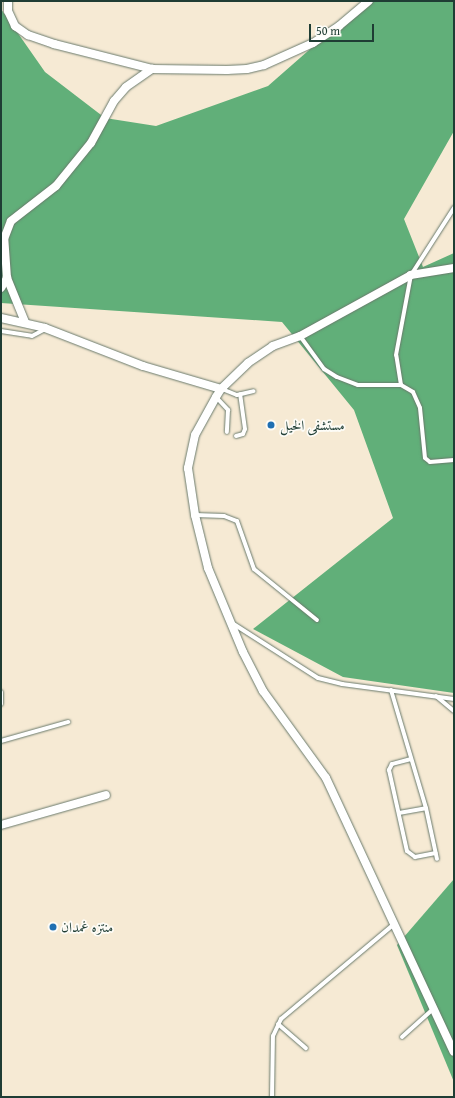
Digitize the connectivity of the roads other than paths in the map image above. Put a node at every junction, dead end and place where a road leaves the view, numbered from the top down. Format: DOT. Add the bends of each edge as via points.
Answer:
graph roads {
  1 [pos="8,1"];
  2 [pos="369,1"];
  3 [pos="152,69"];
  4 [pos="454,208"];
  5 [pos="454,268"];
  6 [pos="411,275"];
  7 [pos="7,278"];
  8 [pos="1,288"];
  9 [pos="1,318"];
  10 [pos="25,322"];
  11 [pos="45,328"];
  12 [pos="1,331"];
  13 [pos="300,336"];
  14 [pos="401,384"];
  15 [pos="221,389"];
  16 [pos="254,391"];
  17 [pos="240,394"];
  18 [pos="216,397"];
  19 [pos="227,432"];
  20 [pos="236,436"];
  21 [pos="454,460"];
  22 [pos="195,515"];
  23 [pos="317,620"];
  24 [pos="232,623"];
  25 [pos="391,690"];
  26 [pos="1,692"];
  27 [pos="435,696"];
  28 [pos="454,698"];
  29 [pos="1,704"];
  30 [pos="454,711"];
  31 [pos="68,722"];
  32 [pos="1,741"];
  33 [pos="411,759"];
  34 [pos="106,795"];
  35 [pos="426,808"];
  36 [pos="398,813"];
  37 [pos="1,825"];
  38 [pos="436,853"];
  39 [pos="438,859"];
  40 [pos="393,925"];
  41 [pos="432,1010"];
  42 [pos="278,1024"];
  43 [pos="402,1037"];
  44 [pos="306,1048"];
  45 [pos="454,1052"];
  46 [pos="272,1097"];
  1 -- 3 [label="street" via="8,11 15,26 28,35"];
  2 -- 3 [label="street" via="313,43 264,65 247,70"];
  3 -- 7 [label="street" via="126,87 114,101 91,143 56,186 11,221 4,239"];
  4 -- 6 [label="lane"];
  5 -- 6 [label="street"];
  6 -- 13 [label="street"];
  6 -- 14 [label="lane" via="396,355"];
  7 -- 8 [label="street"];
  7 -- 10 [label="street"];
  9 -- 10 [label="street"];
  10 -- 11 [label="street"];
  11 -- 12 [label="lane" via="32,336"];
  11 -- 15 [label="street" via="143,366"];
  13 -- 14 [label="lane" via="324,369 337,377 358,384"];
  13 -- 15 [label="street" via="268,349 248,363"];
  14 -- 21 [label="lane" via="418,399 425,458 430,462"];
  15 -- 17 [label="lane"];
  15 -- 18 [label="street"];
  16 -- 17 [label="lane"];
  17 -- 20 [label="lane" via="245,429 243,434"];
  18 -- 19 [label="lane" via="228,410"];
  18 -- 22 [label="street" via="195,435 190,452 188,468"];
  22 -- 23 [label="lane" via="224,516 237,521 254,569"];
  22 -- 24 [label="street" via="208,568"];
  24 -- 25 [label="lane" via="318,678 342,684"];
  24 -- 40 [label="street" via="243,652 263,691 326,778"];
  25 -- 27 [label="lane"];
  25 -- 33 [label="lane"];
  26 -- 29 [label="lane"];
  27 -- 28 [label="lane"];
  27 -- 30 [label="lane"];
  31 -- 32 [label="lane"];
  33 -- 35 [label="lane"];
  33 -- 36 [label="lane" via="392,764 389,770"];
  34 -- 37 [label="street"];
  35 -- 36 [label="lane"];
  35 -- 38 [label="lane"];
  36 -- 38 [label="lane" via="408,853 417,857"];
  38 -- 39 [label="lane"];
  40 -- 41 [label="street"];
  40 -- 42 [label="lane" via="288,1012"];
  41 -- 43 [label="lane"];
  41 -- 45 [label="street"];
  42 -- 44 [label="lane"];
  42 -- 46 [label="lane" via="273,1036"];
}
